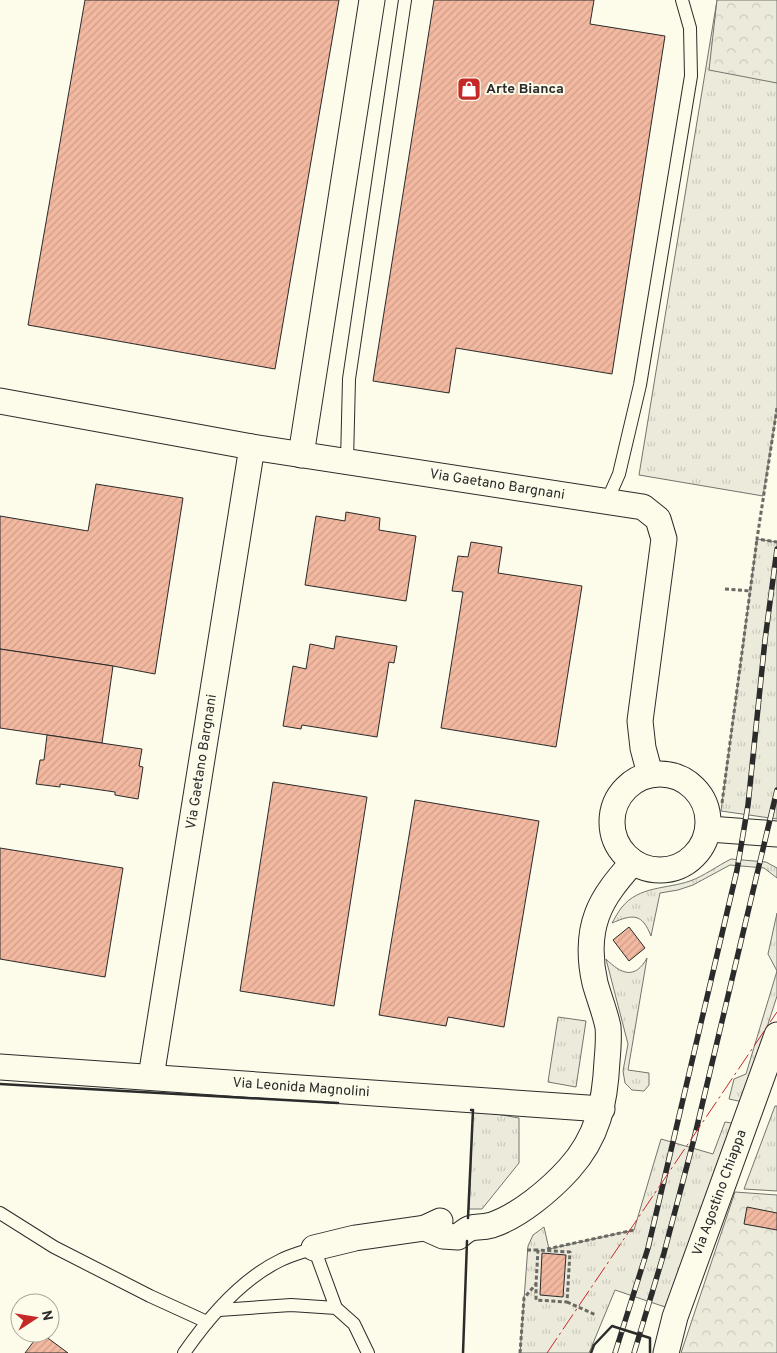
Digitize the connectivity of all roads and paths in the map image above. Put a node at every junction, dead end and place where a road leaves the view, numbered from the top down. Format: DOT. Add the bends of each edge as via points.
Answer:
graph roads {
  1 [pos="372,0"];
  2 [pos="405,0"];
  3 [pos="682,0"];
  4 [pos="0,401"];
  5 [pos="777,408"];
  6 [pos="252,447"];
  7 [pos="301,454"];
  8 [pos="347,462"];
  9 [pos="607,502"];
  10 [pos="757,539"];
  11 [pos="777,542"];
  12 [pos="725,589"];
  13 [pos="750,591"];
  14 [pos="650,774"];
  15 [pos="715,820"];
  16 [pos="777,834"];
  17 [pos="632,862"];
  18 [pos="777,1035"];
  19 [pos="0,1067"];
  20 [pos="151,1077"];
  21 [pos="602,1109"];
  22 [pos="0,1213"];
  23 [pos="634,1230"];
  24 [pos="314,1248"];
  25 [pos="527,1250"];
  26 [pos="538,1250"];
  27 [pos="536,1284"];
  28 [pos="567,1302"];
  29 [pos="336,1308"];
  30 [pos="219,1310"];
  31 [pos="596,1315"];
  32 [pos="207,1322"];
  33 [pos="184,1353"];
  34 [pos="368,1353"];
  35 [pos="520,1353"];
  36 [pos="666,1353"];
  1 -- 7 [label="street"];
  2 -- 8 [label="lane" via="349,379"];
  3 -- 9 [label="lane" via="690,28 691,76 640,385 619,474"];
  4 -- 6 [label="street, Via Gaetano Bargnani"];
  5 -- 10 [label="path"];
  6 -- 7 [label="street, Via Gaetano Bargnani"];
  6 -- 20 [label="street, Via Gaetano Bargnani"];
  7 -- 8 [label="street, Via Gaetano Bargnani"];
  8 -- 9 [label="street, Via Gaetano Bargnani"];
  9 -- 14 [label="street, Via Gaetano Bargnani" via="643,507 658,519 664,540 640,721"];
  10 -- 11 [label="path"];
  10 -- 13 [label="path"];
  12 -- 13 [label="path"];
  13 -- 15 [label="path"];
  14 -- 15 [label="street" via="666,773 681,777 694,786"];
  14 -- 17 [label="street" via="635,780 615,803 612,819 614,836"];
  15 -- 16 [label="street"];
  15 -- 17 [label="street" via="704,845 680,867 664,871"];
  17 -- 21 [label="street" via="604,899 596,916 592,938 595,982 608,1028"];
  18 -- 36 [label="street, Via Agostino Chiappa" via="675,1317"];
  19 -- 20 [label="street, Via Leonida Magnolini"];
  20 -- 21 [label="street, Via Leonida Magnolini"];
  21 -- 24 [label="street" via="588,1143 569,1169 516,1214 492,1225 468,1228 458,1221 442,1220 425,1228"];
  22 -- 32 [label="lane" via="54,1246"];
  23 -- 26 [label="path"];
  24 -- 29 [label="lane"];
  24 -- 30 [label="lane" via="282,1259 260,1272"];
  25 -- 26 [label="path"];
  26 -- 27 [label="path"];
  26 -- 28 [label="path" via="570,1252"];
  27 -- 28 [label="path" via="536,1300"];
  27 -- 35 [label="path" via="524,1298"];
  28 -- 31 [label="path"];
  29 -- 30 [label="lane" via="290,1305"];
  29 -- 34 [label="lane" via="354,1324"];
  30 -- 32 [label="lane"];
  32 -- 33 [label="lane"];
}
